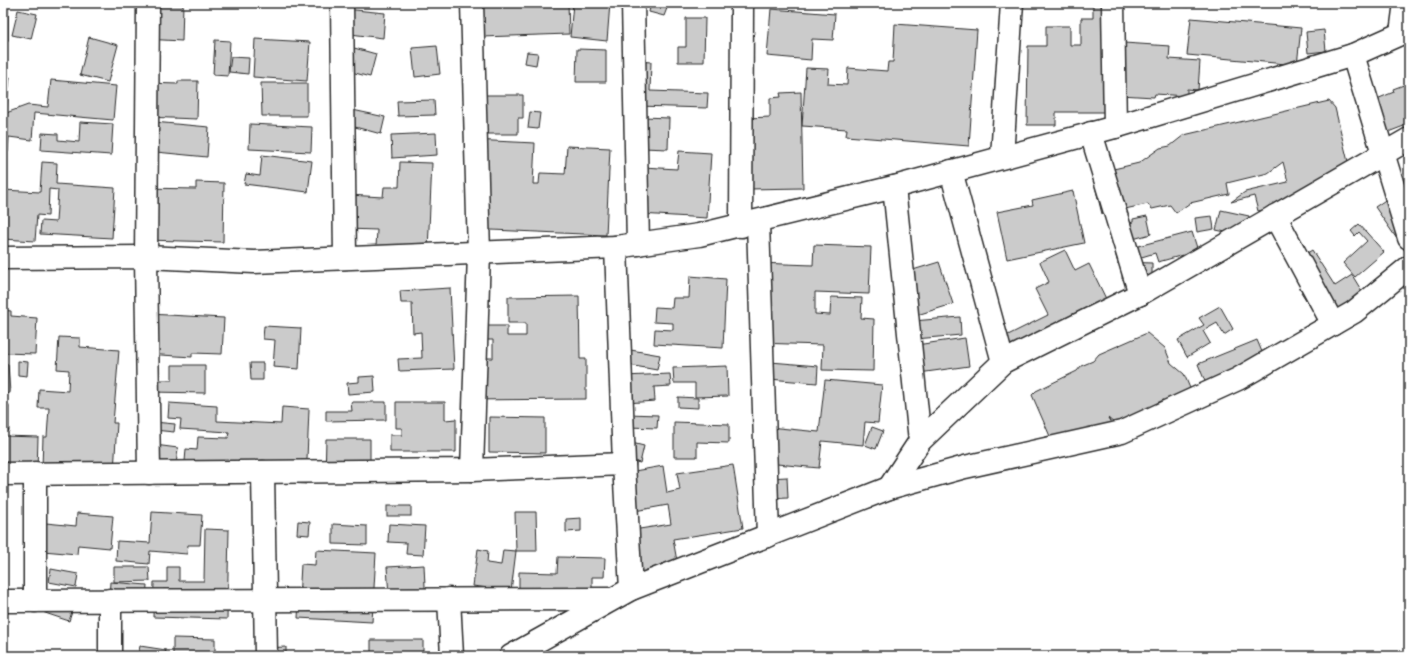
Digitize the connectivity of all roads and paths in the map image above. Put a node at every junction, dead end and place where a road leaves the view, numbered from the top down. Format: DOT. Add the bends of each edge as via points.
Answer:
graph roads {
  1 [pos="148,3"];
  2 [pos="342,3"];
  3 [pos="472,3"];
  4 [pos="633,3"];
  5 [pos="742,3"];
  6 [pos="1012,3"];
  7 [pos="1113,3"];
  8 [pos="1405,3"];
  9 [pos="1405,32"];
  10 [pos="1353,55"];
  11 [pos="1115,127"];
  12 [pos="1091,133"];
  13 [pos="1409,140"];
  14 [pos="1383,154"];
  15 [pos="1002,157"];
  16 [pos="951,171"];
  17 [pos="894,187"];
  18 [pos="1275,216"];
  19 [pos="749,224"];
  20 [pos="1409,238"];
  21 [pos="638,244"];
  22 [pos="616,247"];
  23 [pos="479,253"];
  24 [pos="3,258"];
  25 [pos="146,258"];
  26 [pos="346,258"];
  27 [pos="1409,267"];
  28 [pos="1140,294"];
  29 [pos="1333,324"];
  30 [pos="1003,362"];
  31 [pos="920,441"];
  32 [pos="624,464"];
  33 [pos="472,470"];
  34 [pos="263,472"];
  35 [pos="149,473"];
  36 [pos="3,474"];
  37 [pos="35,474"];
  38 [pos="889,488"];
  39 [pos="768,536"];
  40 [pos="622,594"];
  41 [pos="449,599"];
  42 [pos="110,600"];
  43 [pos="264,600"];
  44 [pos="3,601"];
  45 [pos="35,601"];
  46 [pos="110,656"];
  47 [pos="266,656"];
  48 [pos="452,656"];
  49 [pos="511,656"];
  1 -- 25 [label="street"];
  2 -- 26 [label="street"];
  3 -- 23 [label="street"];
  4 -- 21 [label="street"];
  5 -- 19 [label="street"];
  6 -- 15 [label="street"];
  7 -- 11 [label="street"];
  8 -- 9 [label="street"];
  9 -- 10 [label="street"];
  10 -- 11 [label="street"];
  10 -- 14 [label="street"];
  11 -- 12 [label="street"];
  12 -- 15 [label="street"];
  12 -- 28 [label="street"];
  13 -- 14 [label="street"];
  14 -- 18 [label="street"];
  14 -- 20 [label="street"];
  15 -- 16 [label="street"];
  16 -- 17 [label="street"];
  16 -- 30 [label="street"];
  17 -- 19 [label="street"];
  17 -- 31 [label="street"];
  18 -- 28 [label="street"];
  18 -- 29 [label="street"];
  19 -- 21 [label="street"];
  19 -- 39 [label="street"];
  21 -- 22 [label="street"];
  22 -- 23 [label="street"];
  22 -- 32 [label="street"];
  23 -- 26 [label="street"];
  23 -- 33 [label="street"];
  24 -- 25 [label="street"];
  25 -- 26 [label="street" via="254,262"];
  25 -- 35 [label="street"];
  27 -- 29 [label="street" via="1354,312"];
  28 -- 30 [label="street"];
  29 -- 38 [label="street" via="1238,379 1122,432 965,467"];
  30 -- 31 [label="street"];
  31 -- 38 [label="street"];
  32 -- 33 [label="street"];
  32 -- 40 [label="street"];
  33 -- 34 [label="street"];
  34 -- 35 [label="street"];
  34 -- 43 [label="street"];
  35 -- 37 [label="street"];
  36 -- 37 [label="street"];
  37 -- 45 [label="street"];
  38 -- 39 [label="street"];
  39 -- 40 [label="street"];
  40 -- 41 [label="street"];
  40 -- 49 [label="street"];
  41 -- 43 [label="street"];
  41 -- 48 [label="street"];
  42 -- 43 [label="street"];
  42 -- 45 [label="street"];
  42 -- 46 [label="street"];
  43 -- 47 [label="street"];
  44 -- 45 [label="street"];
}
